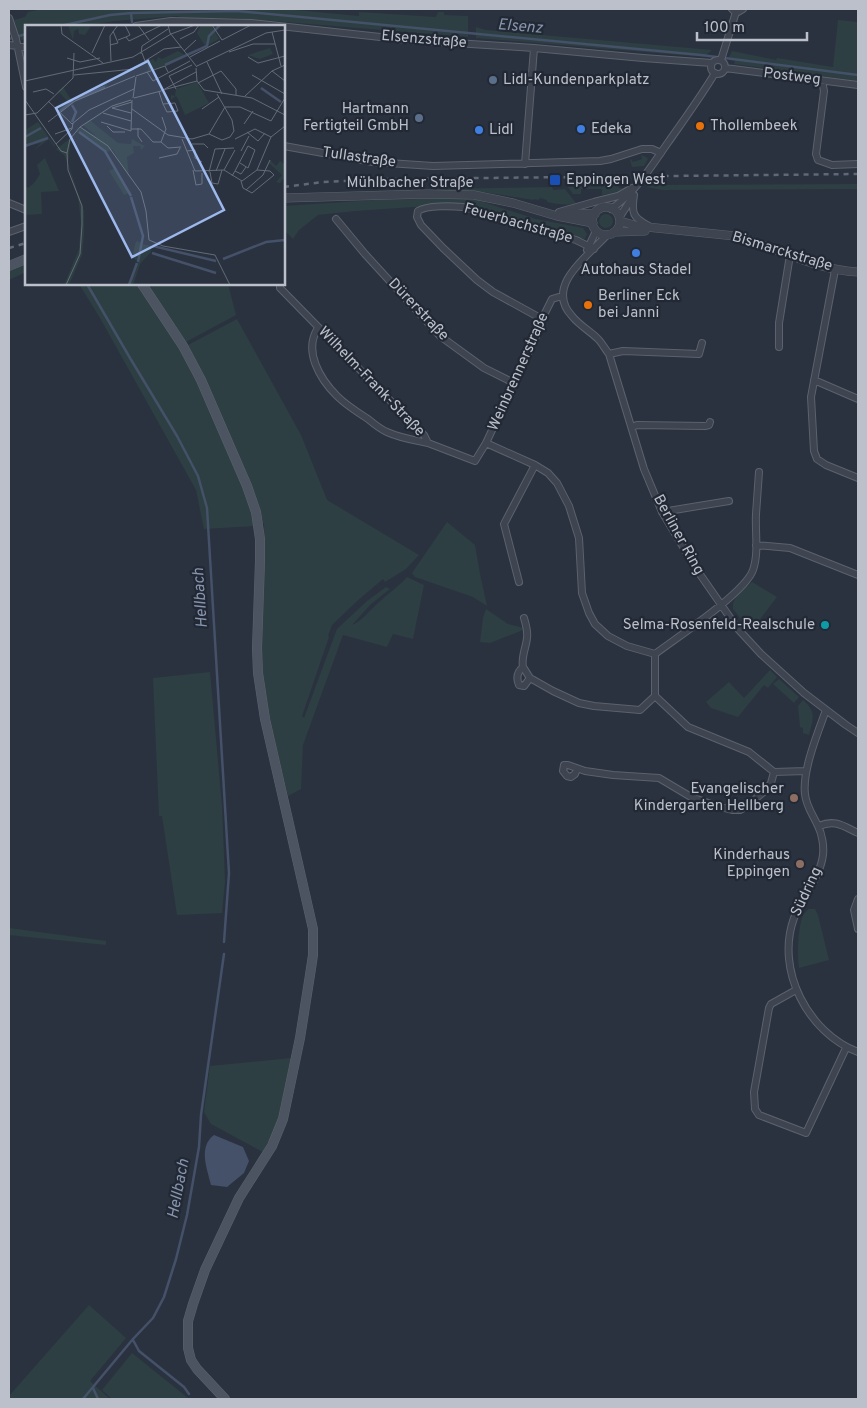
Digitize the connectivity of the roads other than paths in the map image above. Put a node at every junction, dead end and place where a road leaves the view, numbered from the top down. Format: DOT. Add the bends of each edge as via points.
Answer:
graph roads {
  1 [pos="743,9"];
  2 [pos="734,10"];
  3 [pos="9,18"];
  4 [pos="143,25"];
  5 [pos="269,25"];
  6 [pos="285,27"];
  7 [pos="9,45"];
  8 [pos="18,47"];
  9 [pos="25,47"];
  10 [pos="534,48"];
  11 [pos="722,60"];
  12 [pos="712,63"];
  13 [pos="725,68"];
  14 [pos="715,73"];
  15 [pos="822,81"];
  16 [pos="25,82"];
  17 [pos="858,85"];
  18 [pos="285,146"];
  19 [pos="661,153"];
  20 [pos="525,164"];
  21 [pos="858,164"];
  22 [pos="640,183"];
  23 [pos="634,195"];
  24 [pos="285,198"];
  25 [pos="9,203"];
  26 [pos="536,209"];
  27 [pos="611,209"];
  28 [pos="25,210"];
  29 [pos="559,212"];
  30 [pos="595,214"];
  31 [pos="336,219"];
  32 [pos="620,219"];
  33 [pos="25,226"];
  34 [pos="594,227"];
  35 [pos="652,228"];
  36 [pos="675,230"];
  37 [pos="9,232"];
  38 [pos="611,234"];
  39 [pos="591,248"];
  40 [pos="790,255"];
  41 [pos="25,258"];
  42 [pos="9,266"];
  43 [pos="835,270"];
  44 [pos="858,272"];
  45 [pos="143,285"];
  46 [pos="280,285"];
  47 [pos="562,296"];
  48 [pos="542,319"];
  49 [pos="318,328"];
  50 [pos="702,343"];
  51 [pos="779,347"];
  52 [pos="609,354"];
  53 [pos="814,380"];
  54 [pos="514,383"];
  55 [pos="858,399"];
  56 [pos="710,422"];
  57 [pos="632,427"];
  58 [pos="428,443"];
  59 [pos="486,443"];
  60 [pos="476,462"];
  61 [pos="535,466"];
  62 [pos="759,472"];
  63 [pos="858,478"];
  64 [pos="729,501"];
  65 [pos="662,512"];
  66 [pos="756,545"];
  67 [pos="858,575"];
  68 [pos="519,582"];
  69 [pos="721,605"];
  70 [pos="524,618"];
  71 [pos="655,654"];
  72 [pos="523,667"];
  73 [pos="530,678"];
  74 [pos="655,696"];
  75 [pos="826,710"];
  76 [pos="858,733"];
  77 [pos="577,769"];
  78 [pos="806,771"];
  79 [pos="774,772"];
  80 [pos="819,826"];
  81 [pos="858,833"];
  82 [pos="858,899"];
  83 [pos="858,929"];
  84 [pos="796,990"];
  85 [pos="846,1048"];
  86 [pos="858,1052"];
  87 [pos="225,1399"];
  1 -- 2 [label="street" via="740,12"];
  2 -- 11 [label="street"];
  3 -- 8 [label="street"];
  4 -- 5 [label="street, Elsenzstraße" via="170,21"];
  6 -- 10 [label="street, Elsenzstraße" via="408,40"];
  7 -- 8 [label="street"];
  8 -- 9 [label="street"];
  8 -- 16 [label="street"];
  10 -- 12 [label="street, Elsenzstraße"];
  10 -- 20 [label="street"];
  11 -- 12 [label="street"];
  11 -- 13 [label="street"];
  12 -- 14 [label="street"];
  13 -- 14 [label="street" via="722,73"];
  13 -- 15 [label="street, Postweg"];
  14 -- 19 [label="street, Mühlbacher Straße"];
  15 -- 17 [label="street, Postweg"];
  15 -- 21 [label="street" via="824,91 816,154 818,160 832,165"];
  18 -- 20 [label="street, Tullastraße" via="373,162 433,166"];
  19 -- 20 [label="street, Tullastraße" via="642,149 600,161"];
  19 -- 22 [label="street, Mühlbacher Straße"];
  22 -- 23 [label="street, Mühlbacher Straße"];
  22 -- 27 [label="street, Mühlbacher Straße"];
  22 -- 29 [label="street, Mühlbacher Straße" via="618,196"];
  23 -- 32 [label="street, Mühlbacher Straße"];
  23 -- 35 [label="street" via="634,215"];
  24 -- 26 [label="street, Mühlbacher Straße" via="454,194 494,198"];
  25 -- 28 [label="street"];
  26 -- 29 [label="street, Mühlbacher Straße"];
  26 -- 34 [label="street, Mühlbacher Straße"];
  27 -- 30 [label="street" via="602,208"];
  27 -- 32 [label="street"];
  29 -- 30 [label="street, Mühlbacher Straße"];
  30 -- 34 [label="street"];
  31 -- 54 [label="street, Dürerstraße" via="440,336 484,368"];
  32 -- 35 [label="street, Bismarckstraße"];
  32 -- 38 [label="street"];
  33 -- 37 [label="street"];
  34 -- 38 [label="street" via="601,234"];
  34 -- 39 [label="street, Weinbrennerstraße"];
  35 -- 36 [label="street, Bismarckstraße"];
  36 -- 38 [label="street, Bismarckstraße"];
  36 -- 40 [label="street, Bismarckstraße" via="735,236"];
  38 -- 39 [label="street, Weinbrennerstraße"];
  39 -- 47 [label="street, Weinbrennerstraße" via="569,275"];
  39 -- 48 [label="street, Feuerbachstraße" via="576,240 463,207 423,208 418,211 421,225 476,280"];
  40 -- 43 [label="street, Bismarckstraße"];
  40 -- 51 [label="street" via="779,323"];
  41 -- 42 [label="main road"];
  43 -- 44 [label="street, Bismarckstraße"];
  43 -- 53 [label="street"];
  45 -- 87 [label="main road" via="201,380 256,512 260,539 257,648 260,696 312,929 312,955 300,1038 282,1119 272,1146 239,1198 205,1270 188,1321 191,1360"];
  46 -- 49 [label="street, Wilhelm-Frank-Straße"];
  47 -- 48 [label="street, Weinbrennerstraße" via="552,299"];
  47 -- 52 [label="street, Berliner Ring" via="572,317 599,340"];
  48 -- 54 [label="street, Weinbrennerstraße"];
  49 -- 58 [label="street, Wilhelm-Frank-Straße" via="424,435"];
  49 -- 58 [label="street" via="313,336 314,357 320,377 337,397 385,432"];
  50 -- 52 [label="street" via="698,354 623,351"];
  52 -- 57 [label="street, Berliner Ring"];
  53 -- 55 [label="street"];
  53 -- 63 [label="street" via="811,397 817,459"];
  54 -- 59 [label="street, Weinbrennerstraße"];
  56 -- 57 [label="street" via="705,426"];
  57 -- 65 [label="street, Berliner Ring" via="644,469"];
  58 -- 60 [label="street, Wilhelm-Frank-Straße"];
  59 -- 60 [label="street, Weinbrennerstraße"];
  59 -- 61 [label="street"];
  61 -- 68 [label="street" via="504,524"];
  61 -- 71 [label="street" via="557,483 569,506 579,538 582,593 595,624 626,646"];
  62 -- 66 [label="street"];
  64 -- 65 [label="street"];
  65 -- 69 [label="street, Berliner Ring"];
  66 -- 67 [label="street" via="790,548"];
  66 -- 69 [label="street" via="750,576"];
  69 -- 71 [label="street"];
  69 -- 75 [label="street, Berliner Ring" via="772,664"];
  70 -- 72 [label="street" via="527,638"];
  71 -- 74 [label="street"];
  72 -- 73 [label="street"];
  72 -- 73 [label="street" via="517,678 520,685 524,686"];
  73 -- 74 [label="street" via="579,703 594,706 640,710"];
  74 -- 79 [label="street" via="688,727 749,752"];
  75 -- 76 [label="street, Berliner Ring"];
  75 -- 78 [label="street, Südring"];
  77 -- 79 [label="street" via="613,776 659,778 691,797 732,810 740,810 766,790"];
  78 -- 79 [label="street"];
  78 -- 80 [label="street, Südring" via="804,793"];
  80 -- 81 [label="street" via="837,823"];
  80 -- 84 [label="street, Südring" via="823,855 790,933 791,971"];
  82 -- 83 [label="street" via="854,910"];
  84 -- 85 [label="street, Südring" via="816,1022"];
  84 -- 85 [label="street" via="769,1008 754,1092 759,1116 806,1133"];
  85 -- 86 [label="street, Südring"];
}
